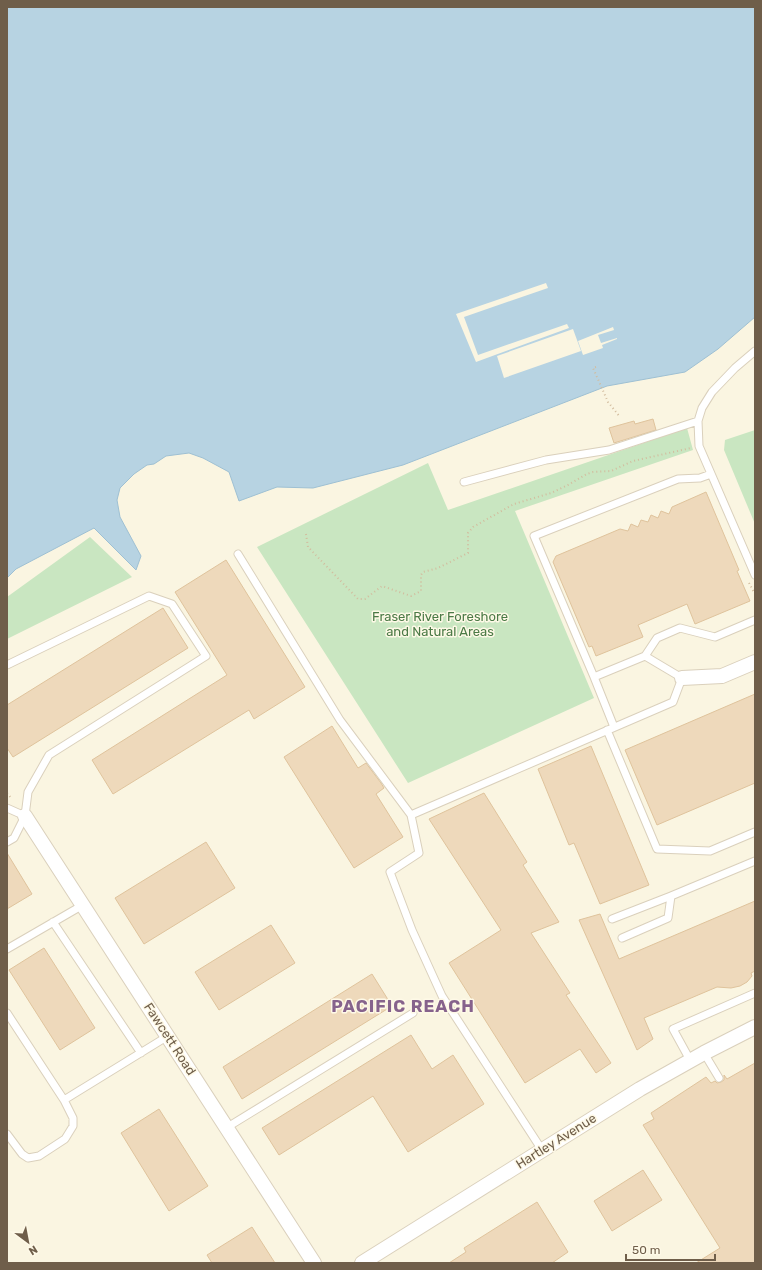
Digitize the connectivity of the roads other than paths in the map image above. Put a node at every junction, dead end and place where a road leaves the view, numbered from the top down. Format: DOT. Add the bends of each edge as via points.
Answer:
graph roads {
  1 [pos="755,351"];
  2 [pos="698,421"];
  3 [pos="711,474"];
  4 [pos="464,482"];
  5 [pos="238,554"];
  6 [pos="755,576"];
  7 [pos="755,620"];
  8 [pos="645,656"];
  9 [pos="755,662"];
  10 [pos="7,665"];
  11 [pos="594,677"];
  12 [pos="682,678"];
  13 [pos="610,728"];
  14 [pos="7,808"];
  15 [pos="25,816"];
  16 [pos="411,816"];
  17 [pos="755,832"];
  18 [pos="7,842"];
  19 [pos="755,861"];
  20 [pos="670,896"];
  21 [pos="82,905"];
  22 [pos="612,919"];
  23 [pos="53,922"];
  24 [pos="622,938"];
  25 [pos="7,949"];
  26 [pos="755,993"];
  27 [pos="413,1012"];
  28 [pos="7,1013"];
  29 [pos="755,1027"];
  30 [pos="168,1036"];
  31 [pos="141,1053"];
  32 [pos="704,1053"];
  33 [pos="690,1060"];
  34 [pos="719,1078"];
  35 [pos="64,1100"];
  36 [pos="226,1128"];
  37 [pos="7,1134"];
  38 [pos="542,1150"];
  39 [pos="314,1263"];
  40 [pos="362,1263"];
  1 -- 2 [label="lane" via="734,368 712,392 702,408"];
  2 -- 3 [label="lane" via="699,446"];
  2 -- 4 [label="lane" via="608,450 546,460"];
  3 -- 6 [label="lane"];
  3 -- 11 [label="lane" via="700,478 678,479 534,536"];
  5 -- 16 [label="lane" via="340,720"];
  7 -- 8 [label="lane" via="714,637 680,628 657,638"];
  8 -- 11 [label="lane"];
  8 -- 12 [label="lane"];
  9 -- 12 [label="street" via="722,676"];
  10 -- 15 [label="lane" via="149,596 172,604 206,656 49,755 28,792"];
  11 -- 13 [label="lane"];
  12 -- 13 [label="lane" via="673,702"];
  13 -- 16 [label="lane"];
  13 -- 17 [label="lane" via="658,849 710,851"];
  14 -- 15 [label="lane"];
  15 -- 18 [label="lane" via="14,838"];
  15 -- 21 [label="street, Fawcett Road"];
  16 -- 38 [label="lane" via="418,853 390,872 412,930 442,996"];
  19 -- 20 [label="lane"];
  20 -- 22 [label="lane"];
  20 -- 24 [label="lane" via="668,918"];
  21 -- 23 [label="lane"];
  21 -- 30 [label="street, Fawcett Road"];
  23 -- 25 [label="lane"];
  23 -- 31 [label="lane"];
  26 -- 33 [label="lane" via="673,1029"];
  27 -- 36 [label="lane"];
  28 -- 35 [label="lane"];
  29 -- 32 [label="street, Hartley Avenue"];
  30 -- 31 [label="lane"];
  30 -- 36 [label="street, Fawcett Road"];
  31 -- 35 [label="lane"];
  32 -- 33 [label="street, Hartley Avenue"];
  32 -- 34 [label="lane"];
  33 -- 38 [label="street, Hartley Avenue"];
  35 -- 37 [label="lane" via="73,1118 73,1126 65,1139 39,1156 28,1158 22,1154"];
  36 -- 39 [label="street, Fawcett Road"];
  38 -- 40 [label="street, Hartley Avenue"];
}
